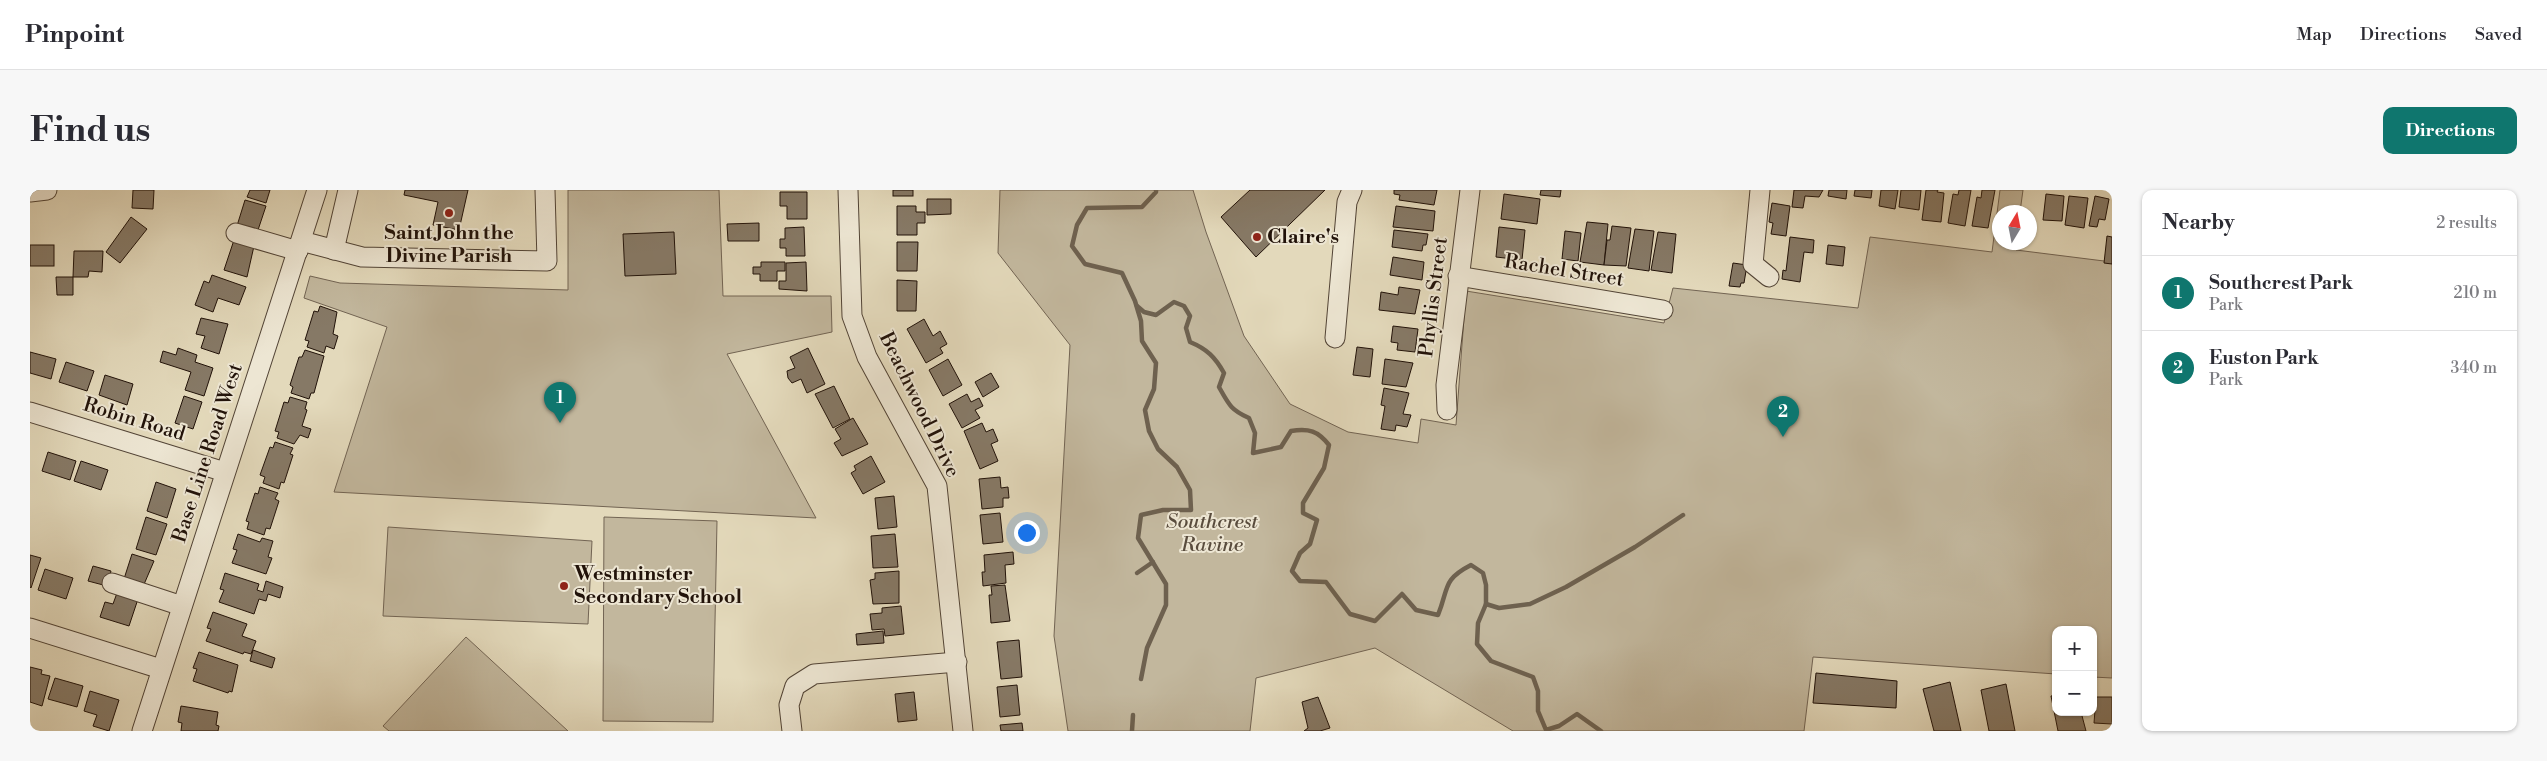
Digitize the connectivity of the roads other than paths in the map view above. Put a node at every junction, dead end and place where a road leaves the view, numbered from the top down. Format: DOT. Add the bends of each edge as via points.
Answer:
graph roads {
  1 [pos="47,190"];
  2 [pos="317,190"];
  3 [pos="348,190"];
  4 [pos="545,190"];
  5 [pos="848,190"];
  6 [pos="1352,190"];
  7 [pos="1470,190"];
  8 [pos="1760,190"];
  9 [pos="30,192"];
  10 [pos="236,233"];
  11 [pos="299,246"];
  12 [pos="334,250"];
  13 [pos="1458,276"];
  14 [pos="1769,277"];
  15 [pos="1663,310"];
  16 [pos="1334,338"];
  17 [pos="1448,410"];
  18 [pos="30,412"];
  19 [pos="226,472"];
  20 [pos="112,583"];
  21 [pos="182,606"];
  22 [pos="30,628"];
  23 [pos="957,662"];
  24 [pos="161,669"];
  25 [pos="142,731"];
  26 [pos="792,731"];
  27 [pos="963,731"];
  1 -- 9 [label="street"];
  2 -- 11 [label="street, Base Line Road West"];
  3 -- 12 [label="street"];
  4 -- 12 [label="street" via="547,261 362,257"];
  5 -- 23 [label="street, Beachwood Drive" via="852,316 867,357 937,486"];
  6 -- 16 [label="street" via="1347,202"];
  7 -- 13 [label="street, Phyllis Street"];
  8 -- 14 [label="street" via="1753,264"];
  10 -- 11 [label="street"];
  11 -- 12 [label="street"];
  11 -- 19 [label="street, Base Line Road West"];
  13 -- 15 [label="street, Rachel Street"];
  13 -- 17 [label="street, Phyllis Street" via="1446,385"];
  18 -- 19 [label="street, Robin Road"];
  19 -- 21 [label="street, Base Line Road West"];
  20 -- 21 [label="street"];
  21 -- 24 [label="street, Base Line Road West"];
  22 -- 24 [label="street"];
  23 -- 26 [label="street" via="814,674 795,686 790,705"];
  23 -- 27 [label="street, Beachwood Drive"];
  24 -- 25 [label="street, Base Line Road West"];
}
